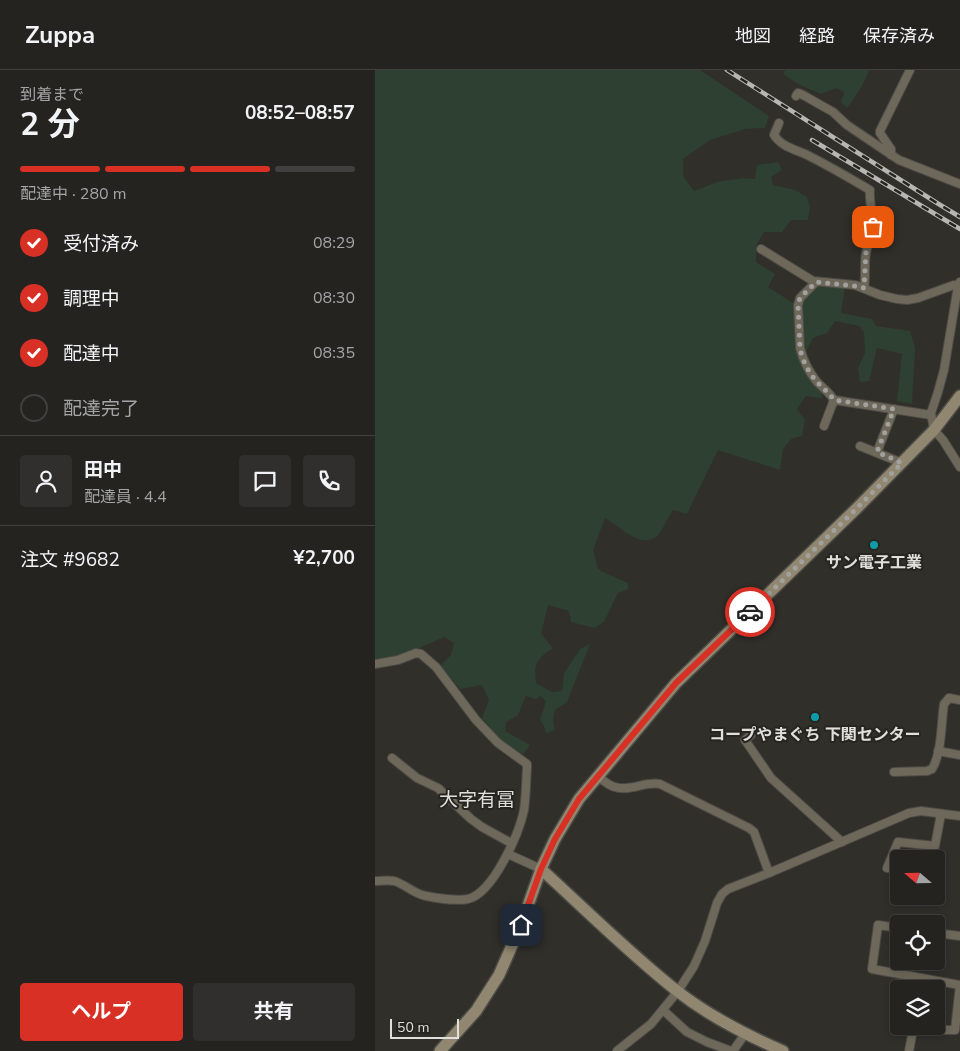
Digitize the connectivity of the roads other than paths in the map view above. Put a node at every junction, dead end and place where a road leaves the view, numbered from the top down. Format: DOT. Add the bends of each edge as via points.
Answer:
graph roads {
  1 [pos="910,70"];
  2 [pos="795,96"];
  3 [pos="779,123"];
  4 [pos="891,155"];
  5 [pos="960,184"];
  6 [pos="761,249"];
  7 [pos="816,282"];
  8 [pos="959,284"];
  9 [pos="864,288"];
  10 [pos="960,396"];
  11 [pos="834,400"];
  12 [pos="894,409"];
  13 [pos="931,415"];
  14 [pos="824,426"];
  15 [pos="934,430"];
  16 [pos="860,446"];
  17 [pos="877,452"];
  18 [pos="902,463"];
  19 [pos="960,467"];
  20 [pos="375,664"];
  21 [pos="960,700"];
  22 [pos="751,734"];
  23 [pos="938,751"];
  24 [pos="960,755"];
  25 [pos="392,758"];
  26 [pos="895,772"];
  27 [pos="597,776"];
  28 [pos="941,814"];
  29 [pos="960,816"];
  30 [pos="842,842"];
  31 [pos="511,843"];
  32 [pos="508,854"];
  33 [pos="887,868"];
  34 [pos="541,869"];
  35 [pos="769,873"];
  36 [pos="375,881"];
  37 [pos="890,927"];
  38 [pos="945,934"];
  39 [pos="960,936"];
  40 [pos="960,985"];
  41 [pos="678,991"];
  42 [pos="663,1010"];
  43 [pos="745,1034"];
  44 [pos="440,1051"];
  45 [pos="617,1051"];
  46 [pos="732,1051"];
  47 [pos="783,1051"];
  48 [pos="909,1051"];
  1 -- 4 [label="street" via="880,131"];
  2 -- 4 [label="street" via="803,94 833,112"];
  3 -- 9 [label="street" via="774,135 777,140 870,190 873,227 866,252"];
  4 -- 5 [label="street"];
  6 -- 7 [label="street"];
  7 -- 9 [label="street"];
  7 -- 11 [label="street" via="800,298 798,305 800,348 815,379"];
  8 -- 9 [label="street" via="907,300"];
  8 -- 13 [label="street" via="944,370"];
  10 -- 15 [label="main road"];
  11 -- 12 [label="street"];
  11 -- 14 [label="street"];
  12 -- 13 [label="street"];
  12 -- 17 [label="street"];
  13 -- 15 [label="street"];
  15 -- 18 [label="main road"];
  15 -- 19 [label="street"];
  16 -- 17 [label="street"];
  17 -- 18 [label="street"];
  18 -- 27 [label="main road" via="676,683"];
  20 -- 31 [label="street" via="398,660 416,652 421,654 498,743 527,764 524,809"];
  21 -- 23 [label="street" via="949,698 944,704"];
  22 -- 30 [label="street" via="745,740 771,778"];
  23 -- 24 [label="street"];
  23 -- 26 [label="street" via="932,769"];
  25 -- 31 [label="street" via="417,778 438,788 482,827"];
  27 -- 34 [label="main road" via="579,799"];
  27 -- 35 [label="street" via="621,788 660,784 749,828 754,832"];
  28 -- 29 [label="street"];
  28 -- 30 [label="street" via="909,813"];
  28 -- 33 [label="street" via="935,846 898,842"];
  30 -- 35 [label="street"];
  31 -- 32 [label="street"];
  32 -- 34 [label="street"];
  32 -- 36 [label="street" via="491,882 481,893 468,899 423,896 396,882"];
  34 -- 41 [label="main road"];
  34 -- 44 [label="main road" via="499,975 476,1010"];
  35 -- 41 [label="street" via="722,894 694,966"];
  37 -- 40 [label="street" via="878,925 872,969"];
  38 -- 39 [label="street"];
  40 -- 48 [label="street" via="955,1030 913,1030"];
  41 -- 42 [label="street"];
  41 -- 43 [label="main road"];
  42 -- 45 [label="street"];
  42 -- 46 [label="street" via="687,1032"];
  43 -- 46 [label="street"];
  43 -- 47 [label="main road"];
}
